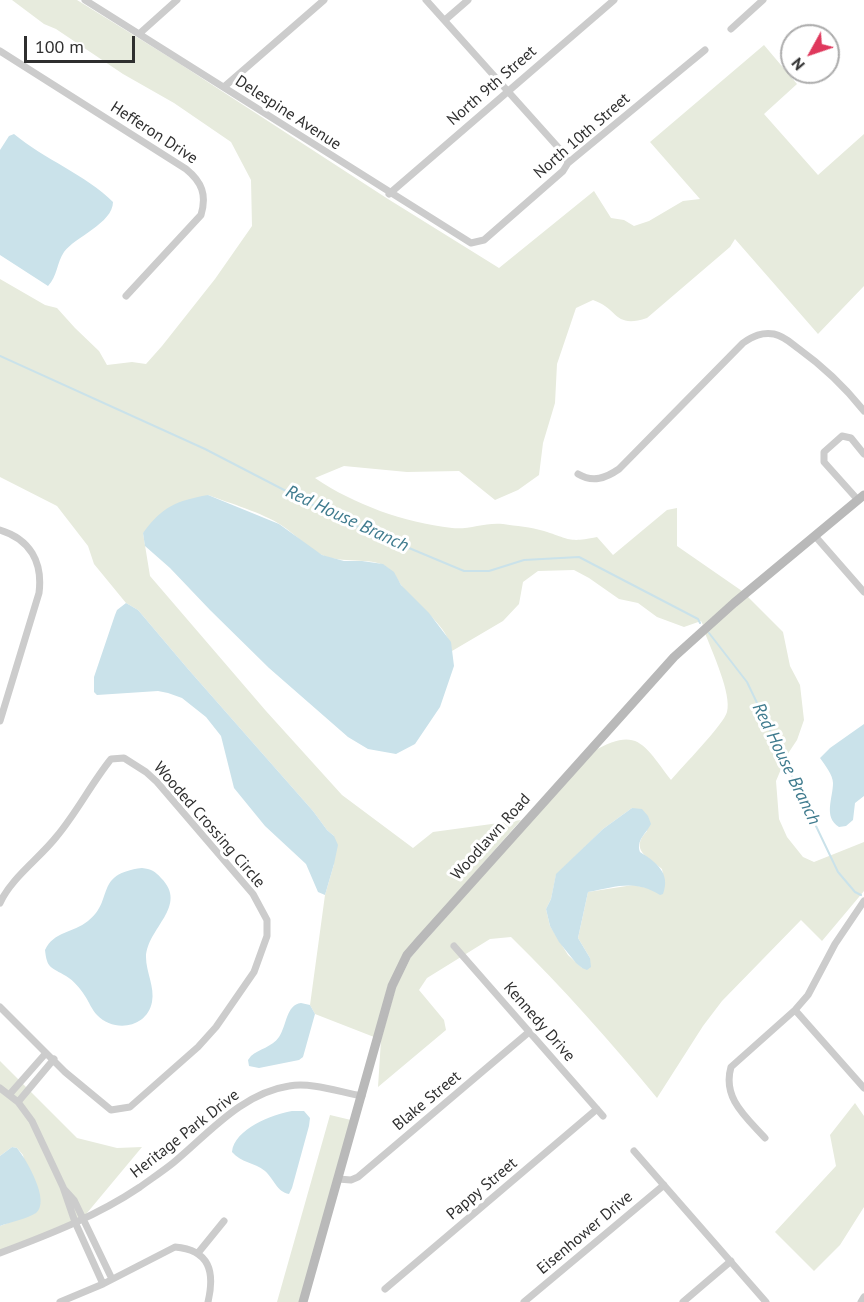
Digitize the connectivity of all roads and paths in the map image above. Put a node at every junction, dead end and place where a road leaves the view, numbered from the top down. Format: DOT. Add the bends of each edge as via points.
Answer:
graph roads {
  1 [pos="85,0"];
  2 [pos="177,0"];
  3 [pos="324,0"];
  4 [pos="426,0"];
  5 [pos="468,0"];
  6 [pos="614,0"];
  7 [pos="763,0"];
  8 [pos="445,20"];
  9 [pos="731,29"];
  10 [pos="139,34"];
  11 [pos="705,50"];
  12 [pos="0,51"];
  13 [pos="224,87"];
  14 [pos="507,91"];
  15 [pos="568,163"];
  16 [pos="389,194"];
  17 [pos="478,243"];
  18 [pos="126,296"];
  19 [pos="864,411"];
  20 [pos="864,454"];
  21 [pos="578,474"];
  22 [pos="861,497"];
  23 [pos="0,530"];
  24 [pos="815,536"];
  25 [pos="864,592"];
  26 [pos="0,721"];
  27 [pos="864,901"];
  28 [pos="0,903"];
  29 [pos="454,946"];
  30 [pos="0,1007"];
  31 [pos="795,1010"];
  32 [pos="529,1032"];
  33 [pos="46,1053"];
  34 [pos="54,1059"];
  35 [pos="0,1088"];
  36 [pos="864,1088"];
  37 [pos="9,1095"];
  38 [pos="362,1096"];
  39 [pos="18,1102"];
  40 [pos="597,1109"];
  41 [pos="603,1116"];
  42 [pos="765,1138"];
  43 [pos="634,1151"];
  44 [pos="338,1179"];
  45 [pos="664,1185"];
  46 [pos="63,1187"];
  47 [pos="82,1218"];
  48 [pos="224,1221"];
  49 [pos="75,1222"];
  50 [pos="0,1253"];
  51 [pos="198,1253"];
  52 [pos="731,1261"];
  53 [pos="112,1279"];
  54 [pos="104,1284"];
  55 [pos="385,1289"];
  56 [pos="864,1297"];
  57 [pos="60,1302"];
  58 [pos="208,1302"];
  59 [pos="303,1302"];
  60 [pos="524,1302"];
  61 [pos="683,1302"];
  62 [pos="766,1302"];
  63 [pos="861,1302"];
  1 -- 10 [label="street, Delespine Avenue"];
  2 -- 10 [label="street"];
  3 -- 13 [label="street"];
  4 -- 8 [label="street"];
  5 -- 8 [label="street"];
  6 -- 14 [label="street, North 9th Street"];
  7 -- 9 [label="street"];
  8 -- 14 [label="street"];
  10 -- 13 [label="street, Delespine Avenue"];
  11 -- 15 [label="street, North 10th Street"];
  12 -- 18 [label="street, Hefferon Drive" via="186,169 204,191 201,215"];
  13 -- 16 [label="street, Delespine Avenue"];
  14 -- 15 [label="street" via="566,155"];
  14 -- 16 [label="street, North 9th Street"];
  15 -- 17 [label="street, North 10th Street"];
  16 -- 17 [label="street, Delespine Avenue" via="466,242"];
  19 -- 21 [label="street" via="820,365 780,336 763,334 744,343 619,469 596,479"];
  20 -- 22 [label="street" via="851,438 842,436 824,452 824,462"];
  22 -- 24 [label="street, Woodlawn Road"];
  23 -- 26 [label="street" via="12,533 33,554 40,582"];
  24 -- 25 [label="street"];
  24 -- 38 [label="street, Woodlawn Road" via="674,657 420,940 403,962 392,986"];
  27 -- 31 [label="street"];
  28 -- 34 [label="street, Wooded Crossing Circle" via="9,886 59,834 111,759 124,758 157,782 253,894 267,920 267,936 254,972 216,1027 130,1107 111,1110"];
  29 -- 32 [label="street, Kennedy Drive"];
  30 -- 33 [label="street, Wooded Crossing Circle"];
  31 -- 36 [label="street"];
  31 -- 42 [label="street" via="744,1053 730,1067 728,1075 732,1100"];
  32 -- 40 [label="street, Kennedy Drive"];
  32 -- 44 [label="street, Blake Street" via="358,1177"];
  33 -- 34 [label="street, Wooded Crossing Circle"];
  33 -- 37 [label="street"];
  34 -- 39 [label="street"];
  35 -- 37 [label="street"];
  37 -- 39 [label="street"];
  38 -- 44 [label="street, Woodlawn Road"];
  38 -- 47 [label="street, Heritage Park Drive" via="291,1085 270,1091 235,1110 138,1188"];
  39 -- 46 [label="street" via="32,1121"];
  40 -- 41 [label="street, Kennedy Drive"];
  40 -- 55 [label="street, Pappy Street"];
  43 -- 45 [label="street"];
  44 -- 59 [label="street, Woodlawn Road"];
  45 -- 52 [label="street"];
  45 -- 60 [label="street, Eisenhower Drive"];
  46 -- 47 [label="street"];
  46 -- 49 [label="street"];
  47 -- 49 [label="street, Heritage Park Drive"];
  47 -- 53 [label="street"];
  48 -- 51 [label="street"];
  49 -- 50 [label="street, Heritage Park Drive"];
  49 -- 54 [label="street"];
  51 -- 53 [label="street" via="175,1247"];
  51 -- 58 [label="street" via="211,1273"];
  52 -- 61 [label="street"];
  52 -- 62 [label="street"];
  53 -- 54 [label="street"];
  54 -- 57 [label="street"];
  56 -- 63 [label="street"];
}
